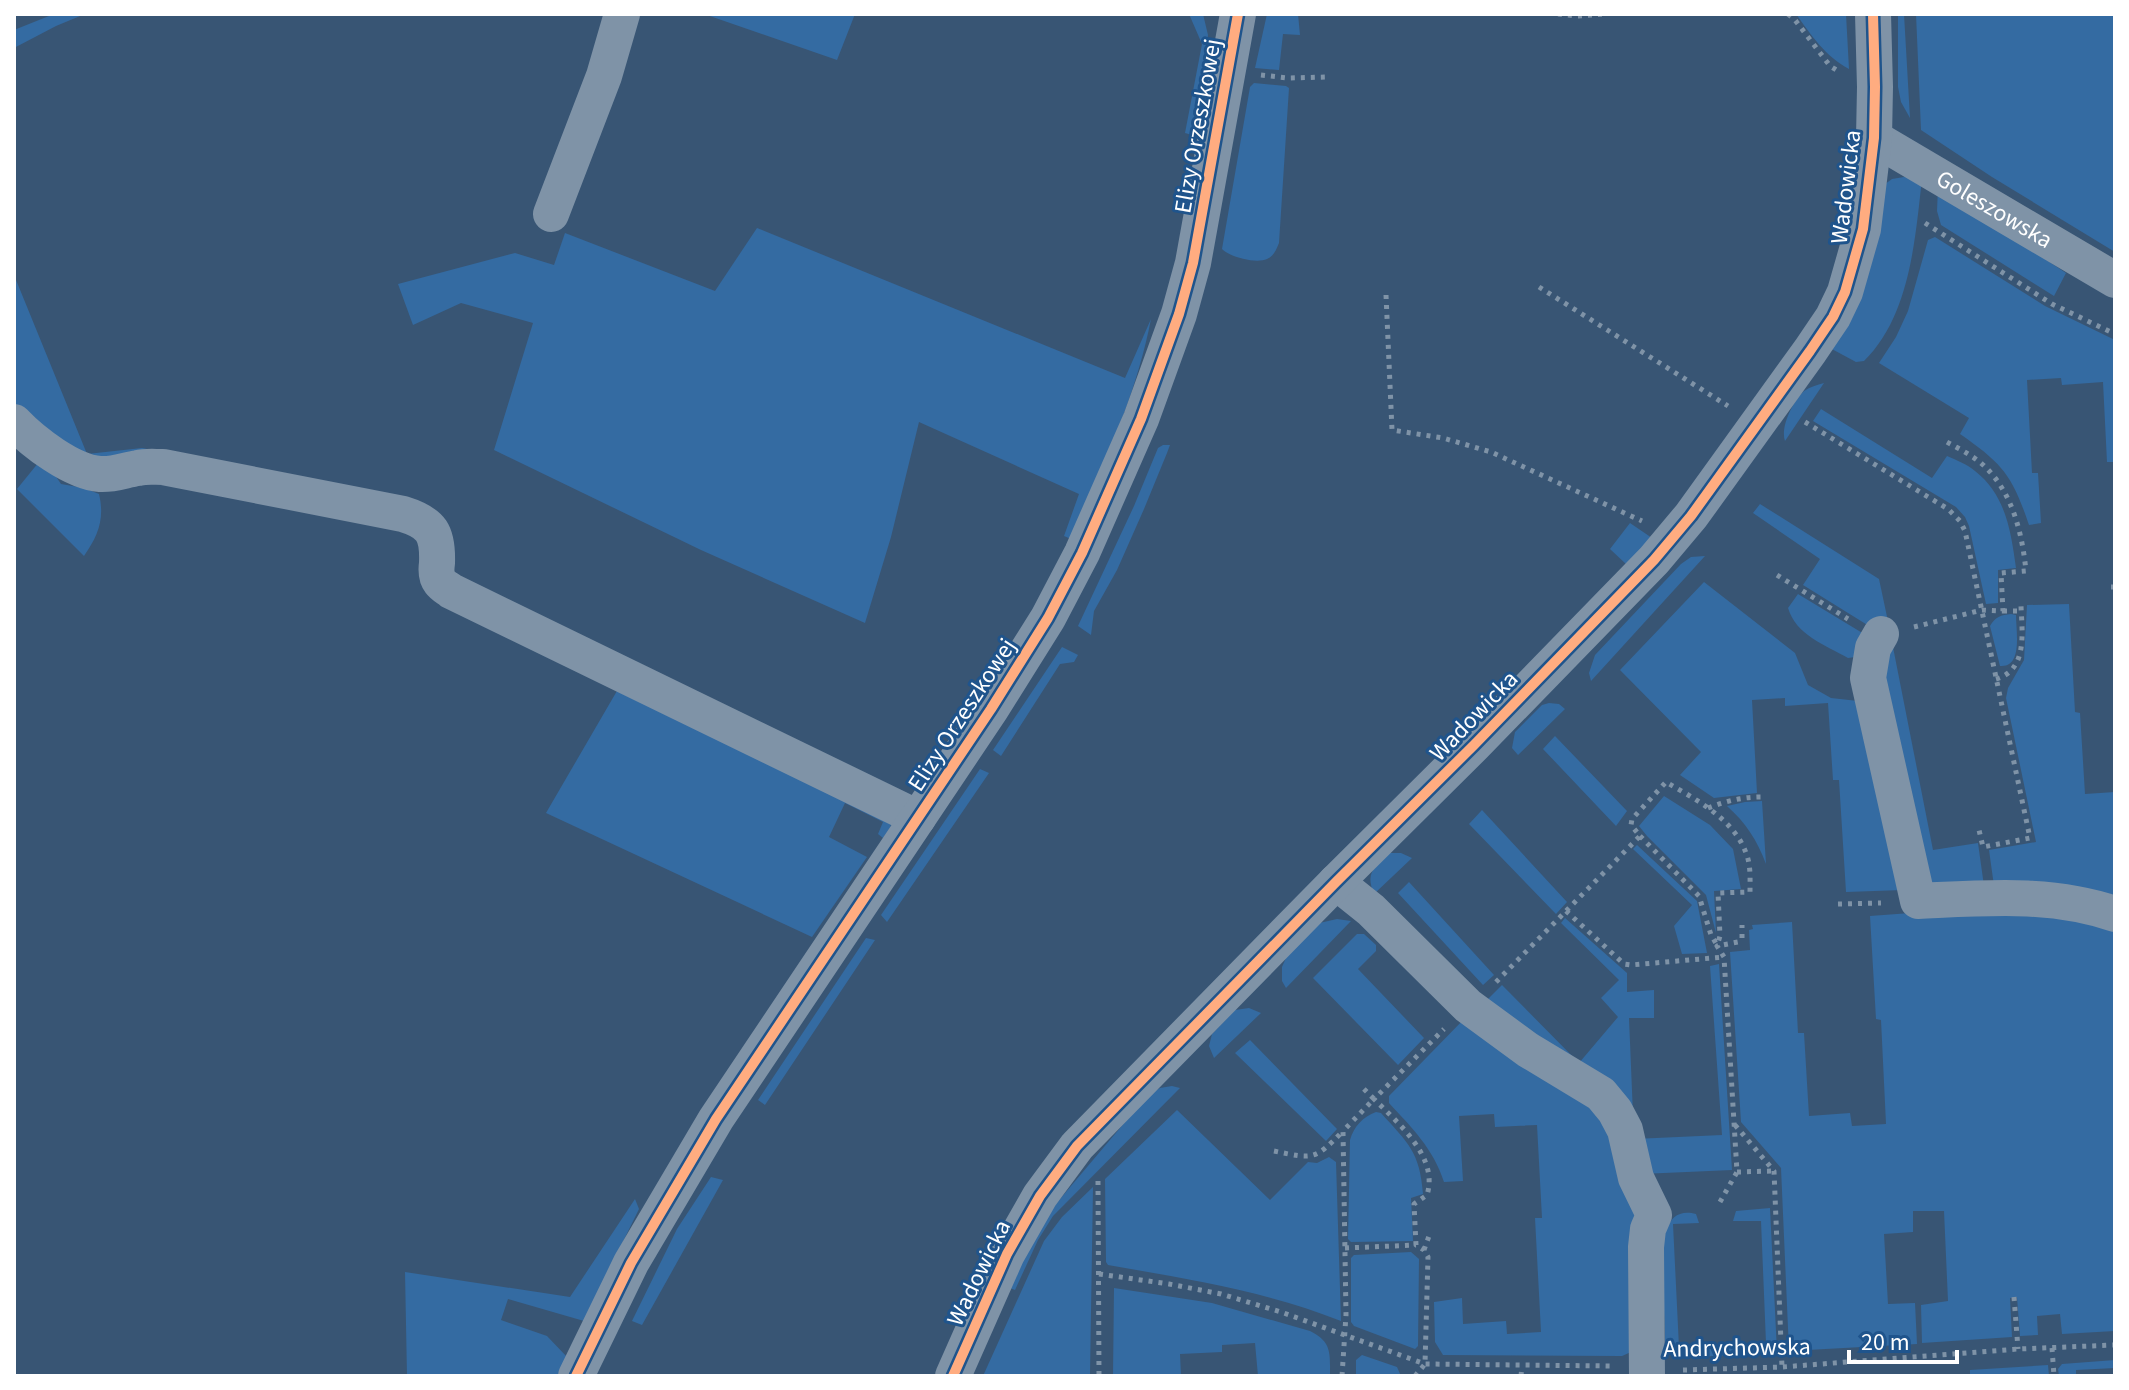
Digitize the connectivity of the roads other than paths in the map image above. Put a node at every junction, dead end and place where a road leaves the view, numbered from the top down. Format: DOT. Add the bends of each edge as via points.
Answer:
graph roads {
  1 [pos="622,14"];
  2 [pos="1238,14"];
  3 [pos="1873,14"];
  4 [pos="1874,138"];
  5 [pos="551,214"];
  6 [pos="2115,280"];
  7 [pos="14,422"];
  8 [pos="1881,634"];
  9 [pos="918,818"];
  10 [pos="1336,882"];
  11 [pos="2115,914"];
  12 [pos="1647,1371"];
  13 [pos="576,1376"];
  14 [pos="953,1376"];
  1 -- 5 [label="street"];
  2 -- 9 [label="street, Elizy Orzeszkowej" via="1193,263 1141,419 1048,618"];
  3 -- 4 [label="street, Wadowicka"];
  4 -- 6 [label="street, Goleszowska"];
  4 -- 10 [label="street, Wadowicka" via="1863,229 1845,292 1810,351 1654,560"];
  7 -- 9 [label="street" via="83,470 100,474 163,467 420,520 437,542 436,572 451,591"];
  8 -- 11 [label="street" via="1868,678 1918,901 2036,898"];
  9 -- 13 [label="street, Elizy Orzeszkowej" via="716,1119 631,1263"];
  10 -- 12 [label="street" via="1468,1006 1601,1094 1615,1111 1654,1215 1646,1247"];
  10 -- 14 [label="street, Wadowicka" via="1077,1146 1007,1254"];
}
